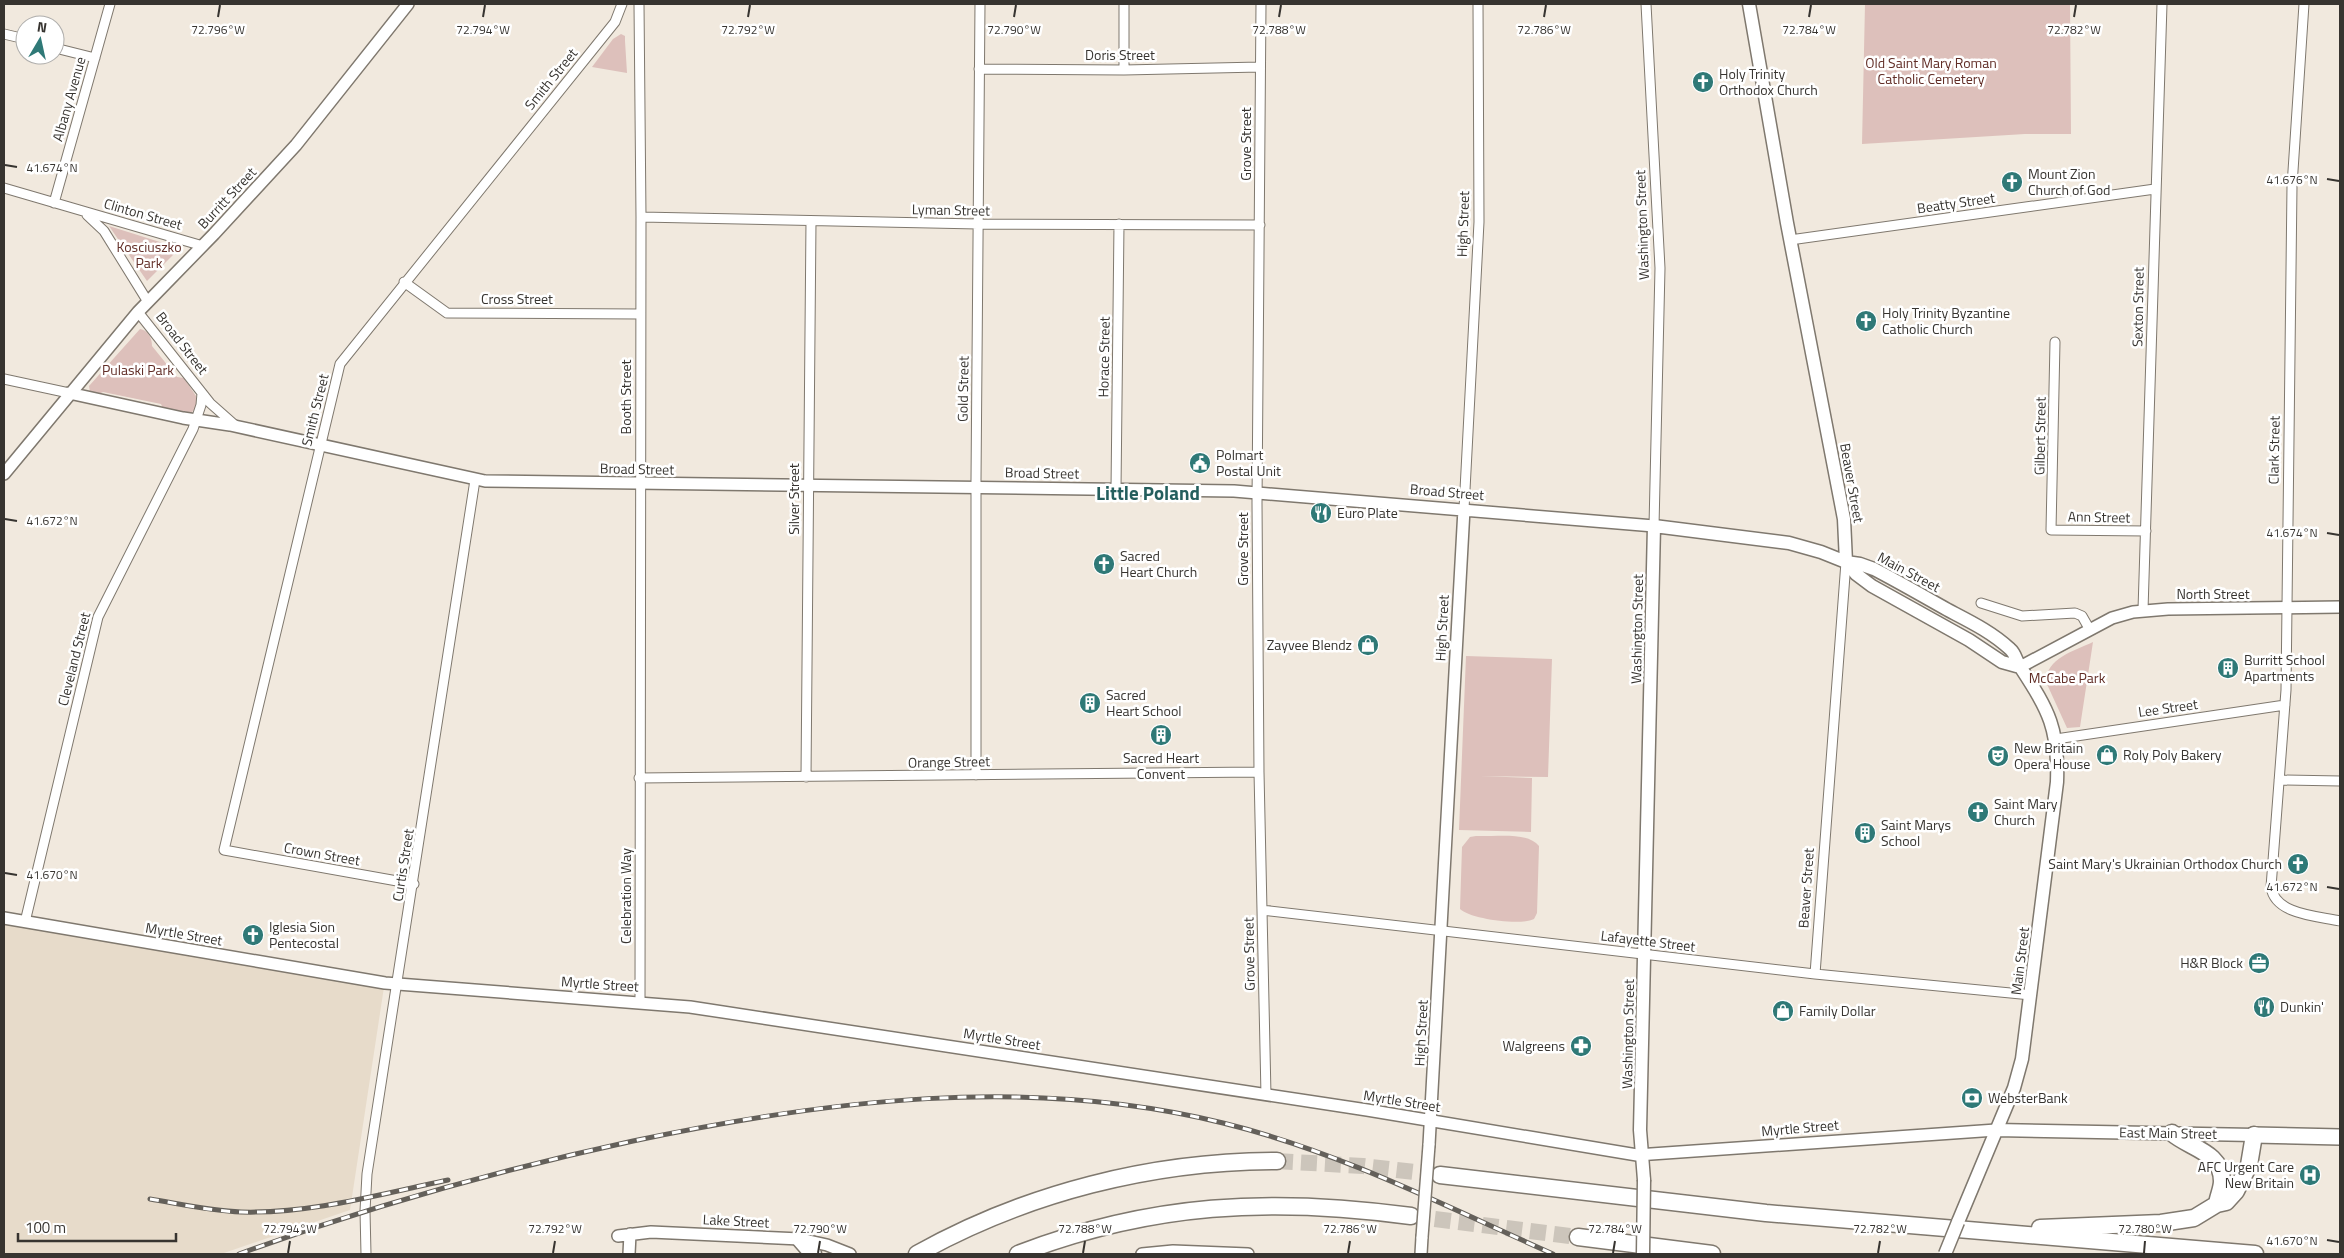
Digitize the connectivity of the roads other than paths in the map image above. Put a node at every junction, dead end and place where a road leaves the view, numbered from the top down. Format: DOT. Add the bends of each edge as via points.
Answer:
graph roads {
  1 [pos="110,4"];
  2 [pos="408,4"];
  3 [pos="622,4"];
  4 [pos="639,4"];
  5 [pos="980,4"];
  6 [pos="1124,4"];
  7 [pos="1261,4"];
  8 [pos="1478,4"];
  9 [pos="1646,4"];
  10 [pos="1749,4"];
  11 [pos="2162,4"];
  12 [pos="2304,4"];
  13 [pos="65,50"];
  14 [pos="95,58"];
  15 [pos="1260,67"];
  16 [pos="979,69"];
  17 [pos="1124,70"];
  18 [pos="4,188"];
  19 [pos="2155,189"];
  20 [pos="54,202"];
  21 [pos="75,209"];
  22 [pos="641,217"];
  23 [pos="811,221"];
  24 [pos="978,224"];
  25 [pos="1118,224"];
  26 [pos="1260,225"];
  27 [pos="1790,240"];
  28 [pos="203,246"];
  29 [pos="404,282"];
  30 [pos="148,302"];
  31 [pos="138,312"];
  32 [pos="640,314"];
  33 [pos="2055,342"];
  34 [pos="4,379"];
  35 [pos="69,393"];
  36 [pos="202,393"];
  37 [pos="196,420"];
  38 [pos="238,427"];
  39 [pos="320,446"];
  40 [pos="4,474"];
  41 [pos="475,480"];
  42 [pos="640,484"];
  43 [pos="808,485"];
  44 [pos="976,488"];
  45 [pos="1116,489"];
  46 [pos="1257,492"];
  47 [pos="1464,509"];
  48 [pos="1654,526"];
  49 [pos="2051,530"];
  50 [pos="2146,531"];
  51 [pos="1846,562"];
  52 [pos="1981,604"];
  53 [pos="2340,607"];
  54 [pos="2286,608"];
  55 [pos="2143,610"];
  56 [pos="2090,630"];
  57 [pos="2020,667"];
  58 [pos="2285,705"];
  59 [pos="2056,739"];
  60 [pos="1259,772"];
  61 [pos="976,775"];
  62 [pos="806,777"];
  63 [pos="639,778"];
  64 [pos="2279,780"];
  65 [pos="2340,781"];
  66 [pos="639,790"];
  67 [pos="224,850"];
  68 [pos="414,884"];
  69 [pos="1262,910"];
  70 [pos="4,918"];
  71 [pos="2340,921"];
  72 [pos="25,922"];
  73 [pos="1441,930"];
  74 [pos="1644,954"];
  75 [pos="1815,974"];
  76 [pos="396,984"];
  77 [pos="2031,996"];
  78 [pos="640,1002"];
  79 [pos="1266,1095"];
  80 [pos="1431,1120"];
  81 [pos="1996,1130"];
  82 [pos="2172,1133"];
  83 [pos="2254,1135"];
  84 [pos="2340,1136"];
  85 [pos="1643,1156"];
  86 [pos="1277,1161"];
  87 [pos="1440,1175"];
  88 [pos="2217,1204"];
  89 [pos="1412,1216"];
  90 [pos="630,1234"];
  91 [pos="2011,1234"];
  92 [pos="618,1236"];
  93 [pos="1578,1237"];
  94 [pos="800,1239"];
  95 [pos="1149,1253"];
  96 [pos="366,1254"];
  97 [pos="629,1254"];
  98 [pos="813,1254"];
  99 [pos="850,1254"];
  100 [pos="917,1254"];
  101 [pos="1018,1254"];
  102 [pos="1248,1254"];
  103 [pos="1421,1254"];
  104 [pos="1643,1254"];
  105 [pos="1712,1254"];
  106 [pos="1945,1254"];
  107 [pos="2255,1254"];
  1 -- 14 [label="street, Albany Avenue"];
  2 -- 28 [label="street, Burritt Street" via="301,139"];
  3 -- 29 [label="street, Smith Street" via="615,22"];
  4 -- 22 [label="street, Booth Street"];
  5 -- 16 [label="street, Gold Street"];
  6 -- 17 [label="street"];
  7 -- 15 [label="street, Grove Street"];
  8 -- 47 [label="street, High Street" via="1479,222"];
  9 -- 48 [label="street, Washington Street" via="1660,275"];
  10 -- 27 [label="main road, Beaver Street"];
  11 -- 19 [label="street, Sexton Street"];
  12 -- 54 [label="street, Clark Street" via="2292,186"];
  13 -- 14 [label="street"];
  14 -- 20 [label="street, Albany Avenue"];
  15 -- 17 [label="street, Doris Street"];
  15 -- 26 [label="street, Grove Street"];
  16 -- 17 [label="street, Doris Street"];
  16 -- 24 [label="street, Gold Street"];
  18 -- 20 [label="street, Clinton Street"];
  19 -- 27 [label="street, Beatty Street"];
  19 -- 50 [label="street, Sexton Street"];
  20 -- 21 [label="street, Clinton Street"];
  21 -- 28 [label="street, Clinton Street"];
  21 -- 30 [label="street, Clinton Street" via="99,224"];
  22 -- 23 [label="street, Lyman Street"];
  22 -- 32 [label="street, Booth Street"];
  23 -- 24 [label="street, Lyman Street"];
  23 -- 43 [label="street, Silver Street"];
  24 -- 25 [label="street, Lyman Street"];
  24 -- 44 [label="street, Gold Street"];
  25 -- 26 [label="street, Lyman Street"];
  25 -- 45 [label="street, Horace Street"];
  26 -- 46 [label="street, Grove Street"];
  27 -- 51 [label="main road, Beaver Street" via="1844,519"];
  28 -- 30 [label="street, Burritt Street"];
  29 -- 32 [label="street, Cross Street" via="447,313"];
  29 -- 39 [label="street, Smith Street" via="340,364"];
  30 -- 31 [label="street, Burritt Street"];
  31 -- 35 [label="street, Burritt Street"];
  31 -- 36 [label="street, Broad Street"];
  32 -- 42 [label="street, Booth Street"];
  33 -- 49 [label="street, Gilbert Street"];
  34 -- 35 [label="street, Broad Street"];
  35 -- 37 [label="street, Broad Street"];
  35 -- 40 [label="street, Burritt Street"];
  36 -- 37 [label="street, Broad Street"];
  36 -- 38 [label="street, Broad Street"];
  37 -- 38 [label="street, Broad Street"];
  37 -- 72 [label="street, Cleveland Street" via="99,614"];
  38 -- 39 [label="street, Broad Street"];
  39 -- 41 [label="street, Broad Street"];
  39 -- 67 [label="street, Smith Street"];
  41 -- 42 [label="street, Broad Street"];
  41 -- 68 [label="street, Curtis Street"];
  42 -- 43 [label="street, Broad Street"];
  42 -- 63 [label="street, Booth Street"];
  43 -- 44 [label="street, Broad Street"];
  43 -- 62 [label="street, Silver Street"];
  44 -- 45 [label="street, Broad Street"];
  44 -- 61 [label="street, Gold Street"];
  45 -- 46 [label="street, Broad Street"];
  46 -- 47 [label="street, Broad Street"];
  46 -- 60 [label="street, Grove Street"];
  47 -- 48 [label="street, Broad Street"];
  47 -- 73 [label="street, High Street"];
  48 -- 51 [label="main road, Broad Street" via="1793,544"];
  48 -- 74 [label="main road, Washington Street"];
  49 -- 50 [label="street, Ann Street"];
  50 -- 55 [label="street, Sexton Street"];
  51 -- 57 [label="main road, Main Street" via="1874,569 1982,629 2011,650"];
  51 -- 75 [label="street, Beaver Street"];
  52 -- 56 [label="street" via="2022,616 2076,613 2082,616"];
  53 -- 54 [label="street, North Street"];
  54 -- 55 [label="street, North Street"];
  54 -- 58 [label="street, Clark Street"];
  55 -- 56 [label="street, North Street" via="2117,616"];
  56 -- 57 [label="street, North Street"];
  57 -- 59 [label="main road, Main Street" via="2044,705"];
  58 -- 59 [label="street, Lee Street"];
  58 -- 64 [label="street, Clark Street"];
  59 -- 77 [label="main road, Main Street" via="2057,787"];
  60 -- 61 [label="street, Orange Street"];
  60 -- 69 [label="street, Grove Street"];
  61 -- 62 [label="street, Orange Street"];
  62 -- 63 [label="street, Orange Street"];
  63 -- 66 [label="street, Booth Street"];
  64 -- 65 [label="street"];
  64 -- 71 [label="street, Clark Street" via="2271,882 2273,896 2288,909"];
  66 -- 78 [label="street, Celebration Way"];
  67 -- 68 [label="street, Crown Street"];
  68 -- 76 [label="street, Curtis Street"];
  69 -- 73 [label="street, Lafayette Street"];
  69 -- 79 [label="street, Grove Street"];
  70 -- 72 [label="street, Myrtle Street"];
  72 -- 76 [label="street, Myrtle Street"];
  73 -- 74 [label="street, Lafayette Street"];
  73 -- 80 [label="street, High Street"];
  74 -- 75 [label="street, Lafayette Street"];
  74 -- 85 [label="main road, Washington Street" via="1640,1130"];
  75 -- 77 [label="street, Lafayette Street"];
  76 -- 78 [label="street, Myrtle Street"];
  76 -- 96 [label="street, Curtis Street" via="367,1174"];
  77 -- 81 [label="main road, Main Street" via="2021,1066"];
  78 -- 79 [label="street, Myrtle Street" via="698,1008"];
  79 -- 80 [label="street, Myrtle Street"];
  80 -- 85 [label="street, Myrtle Street"];
  80 -- 103 [label="street, High Street, bridge"];
  81 -- 82 [label="main road, East Main Street"];
  81 -- 85 [label="street, Myrtle Street"];
  81 -- 106 [label="main road, Main Street, bridge"];
  82 -- 83 [label="main road, East Main Street"];
  82 -- 88 [label="highway" via="2207,1154 2219,1167 2222,1184"];
  83 -- 84 [label="main road, East Main Street"];
  83 -- 88 [label="highway" via="2250,1160 2240,1184 2229,1200"];
  85 -- 104 [label="main road, Washington Street, bridge"];
  86 -- 100 [label="highway" via="1182,1166 1088,1186 1012,1210"];
  87 -- 91 [label="highway" via="1727,1209"];
  88 -- 91 [label="highway" via="2194,1218 2176,1222 2049,1228"];
  89 -- 101 [label="highway" via="1310,1205 1210,1208 1118,1223 1074,1234"];
  90 -- 92 [label="street, Lake Street"];
  90 -- 94 [label="street, Lake Street" via="651,1232"];
  90 -- 97 [label="street"];
  91 -- 107 [label="highway"];
  93 -- 105 [label="highway"];
  94 -- 98 [label="highway"];
  94 -- 99 [label="street, Lake Street" via="819,1242"];
  95 -- 102 [label="street"];
}
